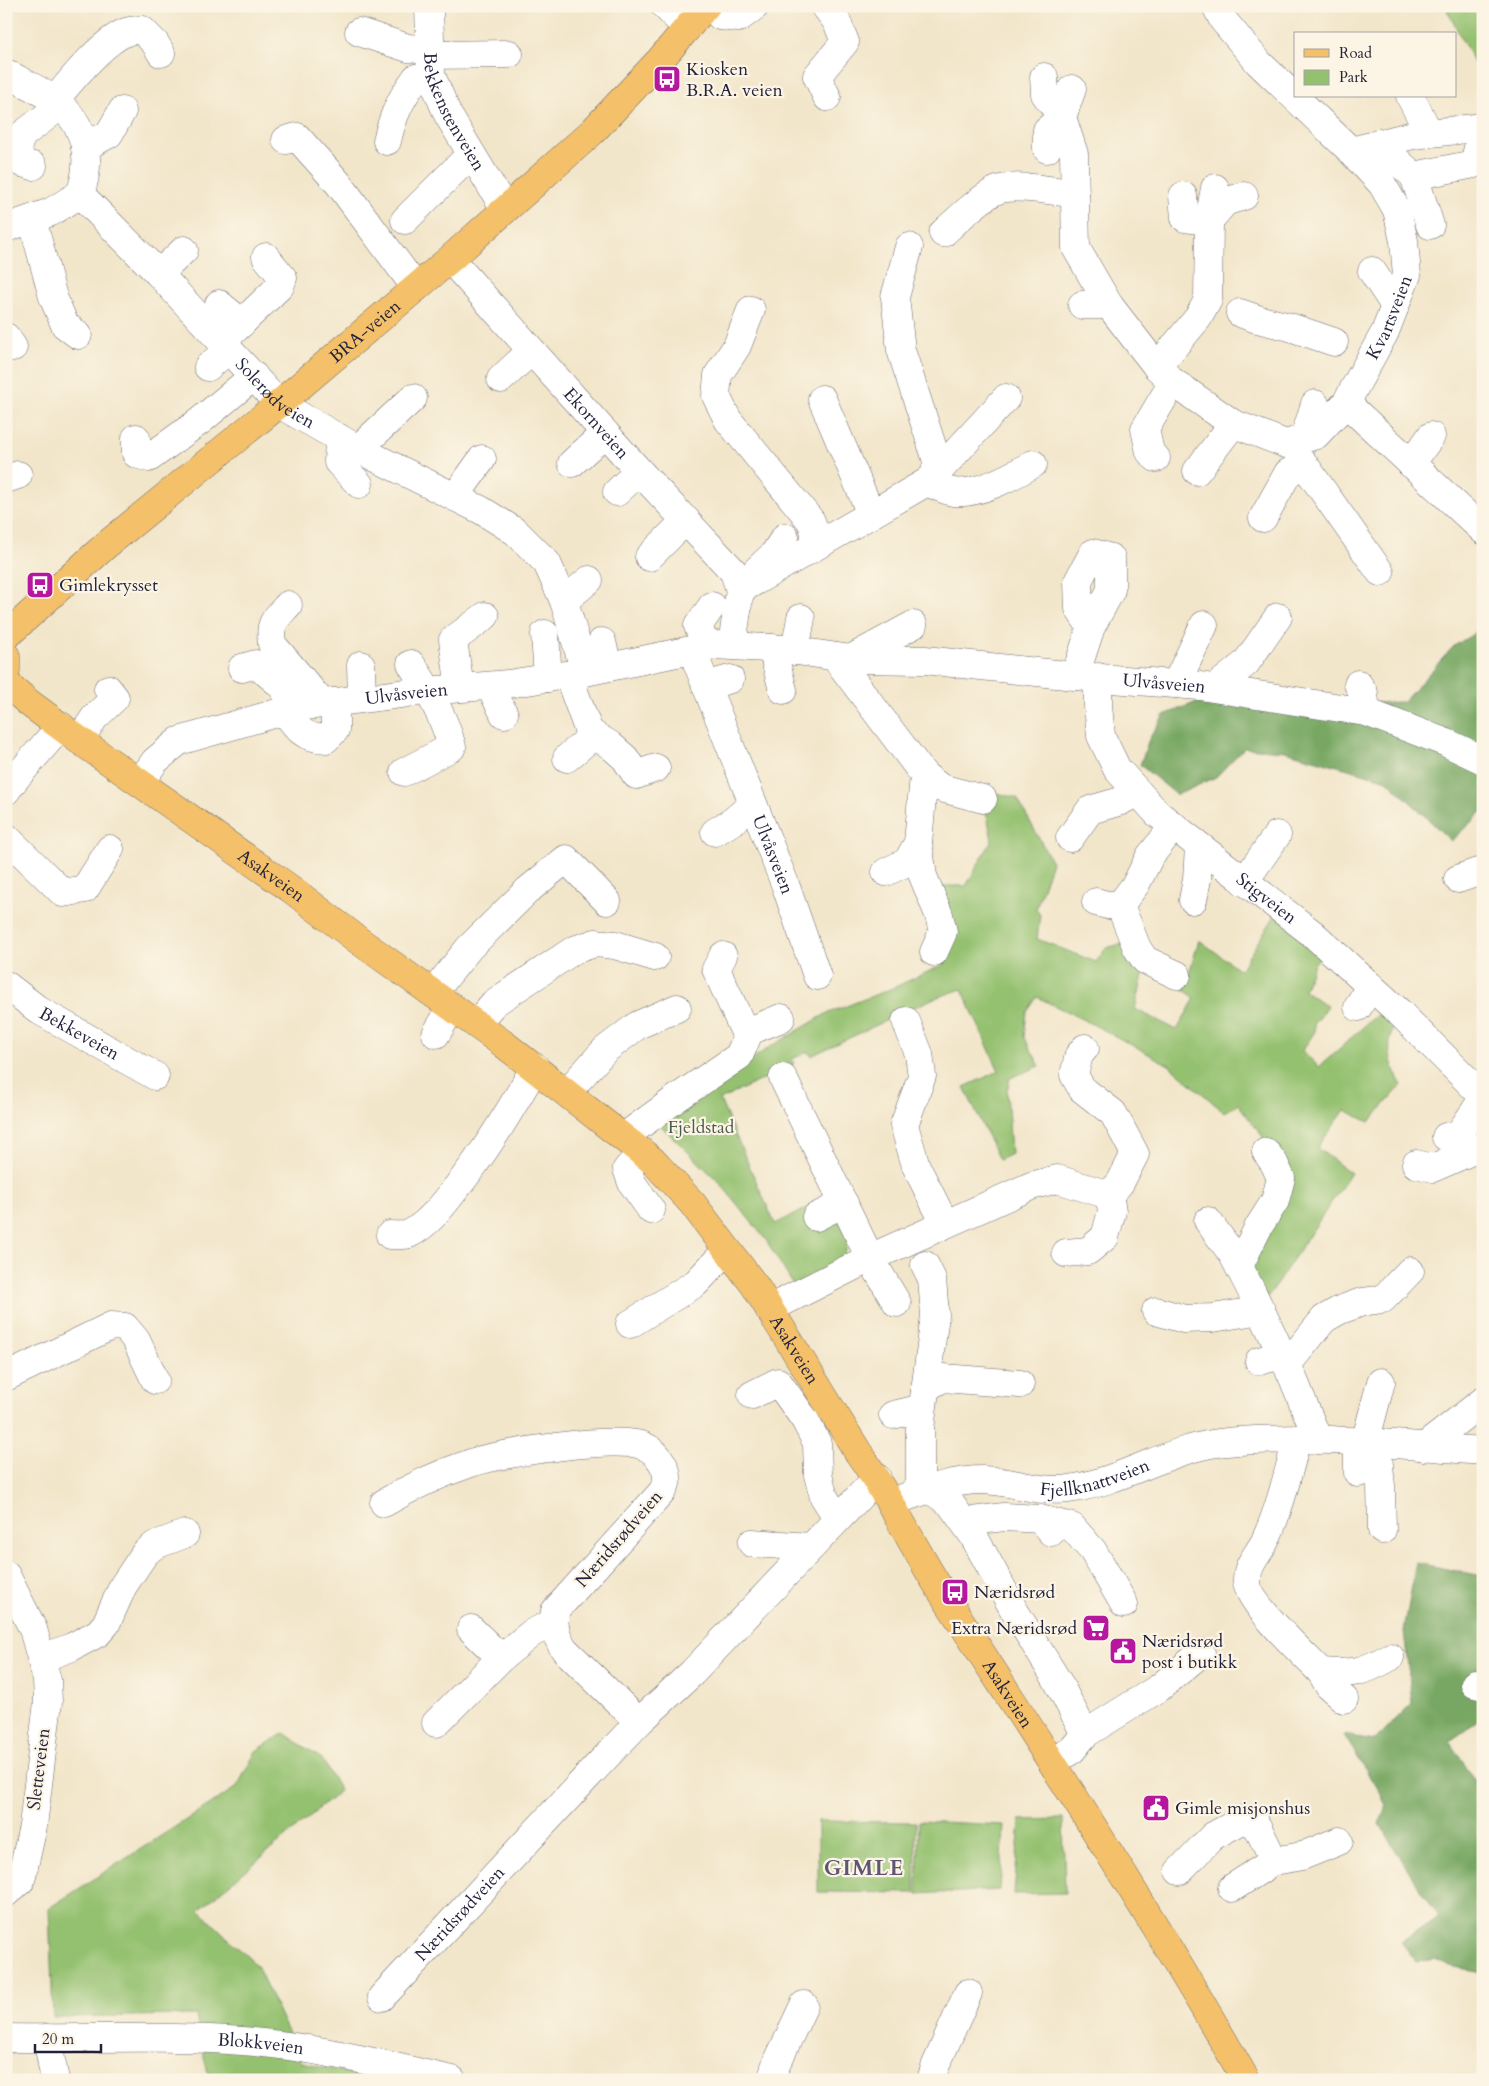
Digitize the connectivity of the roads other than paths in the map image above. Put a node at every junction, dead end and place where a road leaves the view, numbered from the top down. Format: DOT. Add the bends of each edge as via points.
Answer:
graph roads {
  1 [pos="429,6"];
  2 [pos="665,6"];
  3 [pos="755,6"];
  4 [pos="825,6"];
  5 [pos="1216,6"];
  6 [pos="713,11"];
  7 [pos="687,28"];
  8 [pos="358,32"];
  9 [pos="161,53"];
  10 [pos="509,54"];
  11 [pos="430,60"];
  12 [pos="6,73"];
  13 [pos="1044,77"];
  14 [pos="1072,89"];
  15 [pos="1294,96"];
  16 [pos="827,97"];
  17 [pos="1296,98"];
  18 [pos="1411,98"];
  19 [pos="57,103"];
  20 [pos="122,111"];
  21 [pos="1062,118"];
  22 [pos="1483,127"];
  23 [pos="1428,133"];
  24 [pos="286,140"];
  25 [pos="387,141"];
  26 [pos="1377,143"];
  27 [pos="85,147"];
  28 [pos="1047,149"];
  29 [pos="1351,151"];
  30 [pos="471,154"];
  31 [pos="33,166"];
  32 [pos="1414,176"];
  33 [pos="1215,188"];
  34 [pos="80,194"];
  35 [pos="1075,194"];
  36 [pos="1183,196"];
  37 [pos="1244,196"];
  38 [pos="505,208"];
  39 [pos="32,218"];
  40 [pos="405,220"];
  41 [pos="1209,221"];
  42 [pos="108,222"];
  43 [pos="1430,225"];
  44 [pos="6,228"];
  45 [pos="943,233"];
  46 [pos="909,247"];
  47 [pos="184,250"];
  48 [pos="111,252"];
  49 [pos="266,257"];
  50 [pos="450,259"];
  51 [pos="1372,271"];
  52 [pos="159,274"];
  53 [pos="416,288"];
  54 [pos="219,304"];
  55 [pos="1082,305"];
  56 [pos="1109,305"];
  57 [pos="1396,306"];
  58 [pos="751,310"];
  59 [pos="1197,319"];
  60 [pos="242,323"];
  61 [pos="78,335"];
  62 [pos="1334,342"];
  63 [pos="225,346"];
  64 [pos="531,351"];
  65 [pos="208,367"];
  66 [pos="1165,375"];
  67 [pos="254,376"];
  68 [pos="501,379"];
  69 [pos="413,398"];
  70 [pos="1006,398"];
  71 [pos="1140,398"];
  72 [pos="822,399"];
  73 [pos="1346,403"];
  74 [pos="280,404"];
  75 [pos="1315,404"];
  76 [pos="1233,424"];
  77 [pos="605,433"];
  78 [pos="1431,436"];
  79 [pos="136,438"];
  80 [pos="349,443"];
  81 [pos="1308,446"];
  82 [pos="1156,458"];
  83 [pos="482,459"];
  84 [pos="572,463"];
  85 [pos="1034,464"];
  86 [pos="1411,464"];
  87 [pos="639,471"];
  88 [pos="1197,471"];
  89 [pos="931,478"];
  90 [pos="360,484"];
  91 [pos="617,492"];
  92 [pos="454,497"];
  93 [pos="871,514"];
  94 [pos="686,520"];
  95 [pos="1481,525"];
  96 [pos="1268,527"];
  97 [pos="785,537"];
  98 [pos="815,545"];
  99 [pos="649,557"];
  100 [pos="1380,572"];
  101 [pos="589,580"];
  102 [pos="745,587"];
  103 [pos="564,600"];
  104 [pos="288,605"];
  105 [pos="712,606"];
  106 [pos="485,616"];
  107 [pos="1278,617"];
  108 [pos="801,618"];
  109 [pos="913,625"];
  110 [pos="1204,625"];
  111 [pos="1091,627"];
  112 [pos="545,634"];
  113 [pos="6,636"];
  114 [pos="710,647"];
  115 [pos="783,649"];
  116 [pos="6,656"];
  117 [pos="843,658"];
  118 [pos="411,664"];
  119 [pos="361,665"];
  120 [pos="582,667"];
  121 [pos="242,668"];
  122 [pos="6,670"];
  123 [pos="1086,676"];
  124 [pos="6,683"];
  125 [pos="1176,684"];
  126 [pos="1358,684"];
  127 [pos="490,686"];
  128 [pos="460,688"];
  129 [pos="1215,688"];
  130 [pos="108,689"];
  131 [pos="783,690"];
  132 [pos="430,691"];
  133 [pos="362,698"];
  134 [pos="309,706"];
  135 [pos="1366,712"];
  136 [pos="504,714"];
  137 [pos="70,733"];
  138 [pos="594,735"];
  139 [pos="567,758"];
  140 [pos="1483,760"];
  141 [pos="656,768"];
  142 [pos="404,772"];
  143 [pos="924,775"];
  144 [pos="140,782"];
  145 [pos="6,791"];
  146 [pos="1138,792"];
  147 [pos="983,799"];
  148 [pos="761,808"];
  149 [pos="1174,826"];
  150 [pos="715,832"];
  151 [pos="1277,835"];
  152 [pos="6,837"];
  153 [pos="1070,838"];
  154 [pos="918,843"];
  155 [pos="1200,846"];
  156 [pos="110,849"];
  157 [pos="886,872"];
  158 [pos="1244,882"];
  159 [pos="1193,900"];
  160 [pos="606,901"];
  161 [pos="934,952"];
  162 [pos="723,956"];
  163 [pos="655,957"];
  164 [pos="1177,975"];
  165 [pos="817,976"];
  166 [pos="6,985"];
  167 [pos="746,992"];
  168 [pos="443,1000"];
  169 [pos="677,1008"];
  170 [pos="781,1018"];
  171 [pos="906,1021"];
  172 [pos="476,1024"];
  173 [pos="742,1026"];
  174 [pos="436,1034"];
  175 [pos="1085,1048"];
  176 [pos="528,1062"];
  177 [pos="155,1076"];
  178 [pos="783,1078"];
  179 [pos="566,1092"];
  180 [pos="1452,1096"];
  181 [pos="1482,1096"];
  182 [pos="1446,1138"];
  183 [pos="633,1145"];
  184 [pos="1483,1146"];
  185 [pos="1266,1152"];
  186 [pos="1416,1164"];
  187 [pos="1109,1195"];
  188 [pos="844,1204"];
  189 [pos="651,1210"];
  190 [pos="816,1217"];
  191 [pos="1208,1221"];
  192 [pos="946,1224"];
  193 [pos="390,1236"];
  194 [pos="727,1250"];
  195 [pos="1066,1253"];
  196 [pos="870,1258"];
  197 [pos="925,1265"];
  198 [pos="1239,1266"];
  199 [pos="1410,1271"];
  200 [pos="897,1304"];
  201 [pos="769,1309"];
  202 [pos="1261,1310"];
  203 [pos="1156,1311"];
  204 [pos="630,1324"];
  205 [pos="1276,1360"];
  206 [pos="6,1377"];
  207 [pos="155,1380"];
  208 [pos="1381,1382"];
  209 [pos="1483,1382"];
  210 [pos="1020,1384"];
  211 [pos="923,1387"];
  212 [pos="752,1396"];
  213 [pos="1483,1401"];
  214 [pos="893,1415"];
  215 [pos="1308,1440"];
  216 [pos="1432,1440"];
  217 [pos="1367,1443"];
  218 [pos="1483,1451"];
  219 [pos="1358,1473"];
  220 [pos="877,1478"];
  221 [pos="924,1491"];
  222 [pos="891,1502"];
  223 [pos="384,1503"];
  224 [pos="838,1519"];
  225 [pos="1040,1519"];
  226 [pos="964,1522"];
  227 [pos="1382,1530"];
  228 [pos="185,1534"];
  229 [pos="1058,1540"];
  230 [pos="752,1543"];
  231 [pos="811,1547"];
  232 [pos="6,1575"];
  233 [pos="1124,1604"];
  234 [pos="553,1623"];
  235 [pos="471,1629"];
  236 [pos="1201,1654"];
  237 [pos="42,1658"];
  238 [pos="501,1658"];
  239 [pos="1390,1658"];
  240 [pos="1321,1672"];
  241 [pos="1344,1699"];
  242 [pos="640,1722"];
  243 [pos="436,1723"];
  244 [pos="1085,1734"];
  245 [pos="1052,1762"];
  246 [pos="1339,1841"];
  247 [pos="1274,1861"];
  248 [pos="1179,1871"];
  249 [pos="14,1886"];
  250 [pos="1232,1888"];
  251 [pos="968,1994"];
  252 [pos="382,1997"];
  253 [pos="804,2006"];
  254 [pos="6,2038"];
  255 [pos="47,2038"];
  256 [pos="55,2080"];
  257 [pos="452,2080"];
  258 [pos="772,2080"];
  259 [pos="931,2080"];
  260 [pos="1246,2080"];
  1 -- 11 [label="street, Bekkenstenveien"];
  2 -- 7 [label="street"];
  3 -- 6 [label="street" via="738,18"];
  4 -- 16 [label="street" via="837,22 845,42 817,76"];
  5 -- 15 [label="street, Kvartsveien" via="1223,20 1259,63"];
  6 -- 7 [label="main road, BRA-veien"];
  7 -- 38 [label="main road, BRA-veien" via="592,132"];
  8 -- 11 [label="street" via="408,48"];
  9 -- 19 [label="street" via="142,30 127,31 73,77"];
  10 -- 11 [label="street"];
  11 -- 25 [label="street" via="407,90 393,116"];
  11 -- 30 [label="street, Bekkenstenveien" via="448,115"];
  12 -- 19 [label="street"];
  13 -- 21 [label="street" via="1045,94"];
  14 -- 21 [label="street"];
  17 -- 29 [label="street, Kvartsveien"];
  18 -- 23 [label="street"];
  19 -- 27 [label="street" via="82,134"];
  19 -- 31 [label="street" via="22,135 18,147 22,163"];
  20 -- 27 [label="street" via="109,134"];
  21 -- 28 [label="street" via="1047,130"];
  21 -- 35 [label="street" via="1083,153"];
  22 -- 23 [label="street"];
  22 -- 32 [label="street" via="1474,164"];
  23 -- 26 [label="street"];
  24 -- 53 [label="street" via="297,136 340,201"];
  26 -- 29 [label="street"];
  26 -- 32 [label="street"];
  27 -- 34 [label="street" via="88,161"];
  29 -- 57 [label="street, Kvartsveien" via="1382,184 1398,210 1407,276"];
  30 -- 38 [label="street, Bekkenstenveien"];
  30 -- 40 [label="street"];
  32 -- 43 [label="street"];
  33 -- 41 [label="street"];
  34 -- 39 [label="street" via="51,212"];
  34 -- 42 [label="street, Solerødveien"];
  35 -- 45 [label="street" via="1037,188 1000,188 968,210"];
  35 -- 56 [label="street" via="1076,248"];
  36 -- 41 [label="street" via="1185,218"];
  37 -- 41 [label="street" via="1225,202"];
  38 -- 50 [label="main road, BRA-veien"];
  39 -- 44 [label="street"];
  39 -- 61 [label="street" via="53,297 65,325"];
  41 -- 59 [label="street" via="1208,300"];
  42 -- 48 [label="street"];
  42 -- 52 [label="street, Solerødveien"];
  46 -- 89 [label="street" via="895,296 901,350 937,462"];
  47 -- 52 [label="street"];
  49 -- 60 [label="street" via="283,278 280,286"];
  50 -- 53 [label="main road, BRA-veien"];
  50 -- 64 [label="street, Ekornveien"];
  51 -- 57 [label="street"];
  52 -- 63 [label="street, Solerødveien"];
  53 -- 74 [label="main road, BRA-veien"];
  54 -- 60 [label="street"];
  55 -- 56 [label="street"];
  56 -- 66 [label="street"];
  57 -- 73 [label="street, Kvartsveien"];
  58 -- 98 [label="street" via="737,346 718,375 716,396 728,420 811,521"];
  59 -- 62 [label="street" via="1246,308 1257,319"];
  59 -- 66 [label="street"];
  60 -- 63 [label="street"];
  63 -- 65 [label="street"];
  63 -- 67 [label="street, Solerødveien"];
  64 -- 68 [label="street"];
  64 -- 77 [label="street, Ekornveien"];
  66 -- 71 [label="street"];
  66 -- 76 [label="street"];
  66 -- 82 [label="street" via="1145,429 1150,452"];
  67 -- 74 [label="street, Solerødveien"];
  67 -- 79 [label="street" via="149,458 136,454"];
  69 -- 80 [label="street"];
  70 -- 89 [label="street"];
  72 -- 93 [label="street"];
  73 -- 81 [label="street, Kvartsveien"];
  73 -- 86 [label="street"];
  74 -- 80 [label="street, Solerødveien"];
  74 -- 113 [label="main road, BRA-veien" via="105,546"];
  75 -- 81 [label="street"];
  76 -- 81 [label="street" via="1286,444"];
  76 -- 88 [label="street"];
  77 -- 84 [label="street"];
  77 -- 87 [label="street, Ekornveien"];
  78 -- 86 [label="street"];
  80 -- 90 [label="street" via="338,462"];
  80 -- 92 [label="street, Solerødveien"];
  81 -- 96 [label="street, Kvartsveien" via="1288,473"];
  81 -- 100 [label="street"];
  83 -- 92 [label="street"];
  85 -- 89 [label="street" via="972,491 950,492"];
  86 -- 95 [label="street"];
  87 -- 91 [label="street"];
  87 -- 94 [label="street, Ekornveien"];
  89 -- 93 [label="street"];
  92 -- 103 [label="street, Solerødveien" via="516,532 547,563"];
  93 -- 98 [label="street"];
  94 -- 99 [label="street"];
  94 -- 102 [label="street, Ekornveien"];
  97 -- 102 [label="street"];
  98 -- 102 [label="street"];
  101 -- 103 [label="street"];
  102 -- 114 [label="street"];
  103 -- 120 [label="street, Solerødveien"];
  104 -- 134 [label="street" via="273,621 272,644"];
  105 -- 114 [label="street" via="698,626"];
  106 -- 128 [label="street" via="453,640"];
  107 -- 129 [label="street" via="1246,663"];
  108 -- 115 [label="street"];
  109 -- 117 [label="street"];
  110 -- 125 [label="street"];
  111 -- 123 [label="street, Stigveien"];
  112 -- 120 [label="street"];
  114 -- 115 [label="street, Ulvåsveien"];
  114 -- 120 [label="street, Ulvåsveien"];
  114 -- 148 [label="street, Ulvåsveien" via="718,682"];
  115 -- 117 [label="street, Ulvåsveien"];
  115 -- 131 [label="street"];
  116 -- 122 [label="main road"];
  117 -- 123 [label="street, Ulvåsveien" via="925,660"];
  117 -- 143 [label="street"];
  118 -- 132 [label="street"];
  119 -- 133 [label="street"];
  120 -- 127 [label="street, Ulvåsveien"];
  120 -- 138 [label="street" via="589,732"];
  121 -- 134 [label="street" via="256,664"];
  123 -- 125 [label="street, Ulvåsveien"];
  123 -- 146 [label="street, Stigveien" via="1098,706 1101,736 1117,769"];
  124 -- 137 [label="main road, Asakveien"];
  125 -- 129 [label="street, Ulvåsveien"];
  126 -- 135 [label="street" via="1364,693"];
  127 -- 128 [label="street, Ulvåsveien"];
  127 -- 136 [label="street"];
  128 -- 132 [label="street, Ulvåsveien"];
  129 -- 135 [label="street, Ulvåsveien"];
  130 -- 137 [label="street" via="115,698 96,717"];
  132 -- 133 [label="street, Ulvåsveien"];
  132 -- 142 [label="street" via="452,747"];
  133 -- 134 [label="street, Ulvåsveien"];
  134 -- 144 [label="street, Ulvåsveien" via="174,735"];
  135 -- 140 [label="street, Ulvåsveien"];
  137 -- 144 [label="main road, Asakveien"];
  137 -- 145 [label="street" via="14,779"];
  138 -- 139 [label="street"];
  138 -- 141 [label="street" via="625,758 636,776"];
  143 -- 147 [label="street" via="941,788"];
  143 -- 154 [label="street"];
  144 -- 168 [label="main road, Asakveien"];
  146 -- 149 [label="street, Stigveien"];
  146 -- 153 [label="street" via="1122,802 1090,810"];
  148 -- 150 [label="street"];
  148 -- 165 [label="street, Ulvåsveien"];
  149 -- 155 [label="street, Stigveien"];
  149 -- 164 [label="street" via="1150,856 1136,884 1108,903 1145,960"];
  151 -- 158 [label="street"];
  152 -- 156 [label="street" via="75,900"];
  154 -- 157 [label="street" via="907,862"];
  154 -- 161 [label="street" via="923,876 940,915 943,932"];
  155 -- 158 [label="street, Stigveien"];
  155 -- 159 [label="street"];
  158 -- 181 [label="street, Stigveien" via="1319,925 1364,996"];
  160 -- 168 [label="street" via="566,859 528,890 469,948"];
  162 -- 173 [label="street" via="716,969"];
  163 -- 172 [label="street" via="615,945 595,943 574,950 494,1003"];
  166 -- 177 [label="street, Bekkeveien" via="40,1011"];
  167 -- 173 [label="street" via="748,1008"];
  168 -- 172 [label="main road, Asakveien"];
  168 -- 174 [label="street"];
  169 -- 179 [label="street" via="638,1025 605,1050"];
  170 -- 173 [label="street"];
  171 -- 192 [label="street" via="920,1054 922,1076 904,1125 916,1166"];
  172 -- 176 [label="main road, Asakveien"];
  173 -- 183 [label="street" via="747,1037 739,1056 677,1098"];
  175 -- 187 [label="street" via="1078,1055 1074,1075 1082,1089 1113,1113 1135,1154 1120,1183"];
  176 -- 179 [label="main road, Asakveien"];
  176 -- 193 [label="street" via="518,1097 472,1168 424,1224 407,1235"];
  178 -- 188 [label="street"];
  179 -- 183 [label="main road, Asakveien"];
  180 -- 181 [label="street"];
  181 -- 182 [label="street" via="1459,1134"];
  183 -- 189 [label="street" via="627,1169 632,1183"];
  183 -- 194 [label="main road, Asakveien" via="653,1161 692,1204"];
  184 -- 186 [label="street" via="1433,1168"];
  185 -- 198 [label="street" via="1280,1178 1275,1201"];
  187 -- 192 [label="street, Asakveien" via="1057,1179 1031,1186"];
  187 -- 195 [label="street" via="1112,1211 1105,1237 1088,1251"];
  188 -- 190 [label="street"];
  188 -- 196 [label="street"];
  191 -- 198 [label="street"];
  192 -- 196 [label="street, Asakveien"];
  194 -- 201 [label="main road, Asakveien"];
  194 -- 204 [label="street" via="696,1283"];
  196 -- 200 [label="street"];
  196 -- 201 [label="street, Asakveien"];
  197 -- 211 [label="street" via="932,1279 935,1315"];
  198 -- 202 [label="street"];
  199 -- 205 [label="street" via="1382,1299 1362,1302 1324,1319"];
  201 -- 220 [label="main road, Asakveien"];
  202 -- 203 [label="street" via="1184,1319"];
  202 -- 205 [label="street"];
  205 -- 215 [label="street"];
  206 -- 207 [label="street" via="111,1326 125,1327 136,1340"];
  208 -- 217 [label="street"];
  209 -- 216 [label="street" via="1449,1416"];
  210 -- 211 [label="street" via="943,1378"];
  211 -- 214 [label="street"];
  211 -- 221 [label="street" via="920,1429"];
  212 -- 224 [label="street" via="778,1382 805,1420 817,1443 818,1475 824,1497"];
  213 -- 216 [label="street"];
  215 -- 217 [label="street, Fjellknattveien"];
  215 -- 221 [label="street, Fjellknattveien" via="1210,1445 1070,1489 1052,1490 984,1480"];
  215 -- 240 [label="street" via="1264,1542 1251,1561 1246,1583 1262,1609"];
  216 -- 217 [label="street, Fjellknattveien"];
  216 -- 218 [label="street, Fjellknattveien"];
  217 -- 219 [label="street"];
  217 -- 227 [label="street" via="1381,1486"];
  220 -- 222 [label="main road, Asakveien"];
  220 -- 224 [label="street, Næridsrødveien"];
  221 -- 222 [label="street, Fjellknattveien"];
  221 -- 226 [label="street" via="950,1503"];
  222 -- 245 [label="main road, Asakveien" via="943,1594"];
  223 -- 234 [label="street, Næridsrødveien" via="471,1463 501,1456 574,1445 620,1443 645,1446 660,1458 667,1471 668,1482 555,1611"];
  224 -- 231 [label="street, Næridsrødveien"];
  225 -- 226 [label="street" via="1004,1517"];
  225 -- 229 [label="street"];
  225 -- 233 [label="street" via="1072,1527 1093,1551"];
  226 -- 244 [label="street"];
  228 -- 237 [label="street" via="155,1545 145,1553 98,1633 72,1648"];
  230 -- 231 [label="street"];
  231 -- 242 [label="street, Næridsrødveien" via="692,1673"];
  232 -- 237 [label="street, Sletteveien" via="33,1628"];
  234 -- 238 [label="street" via="532,1632"];
  234 -- 242 [label="street" via="556,1637 564,1649"];
  235 -- 238 [label="street"];
  236 -- 244 [label="street" via="1159,1688"];
  237 -- 249 [label="street, Sletteveien" via="48,1702 33,1826"];
  238 -- 243 [label="street"];
  239 -- 240 [label="street" via="1367,1670"];
  240 -- 241 [label="street" via="1329,1686"];
  242 -- 252 [label="street, Næridsrødveien"];
  244 -- 245 [label="street" via="1072,1750"];
  245 -- 260 [label="main road, Asakveien" via="1137,1896"];
  246 -- 247 [label="street" via="1302,1856"];
  247 -- 248 [label="street" via="1257,1826 1244,1819 1213,1836"];
  247 -- 250 [label="street"];
  251 -- 259 [label="street"];
  253 -- 258 [label="street"];
  254 -- 255 [label="street, Blokkveien"];
  255 -- 256 [label="street"];
  255 -- 257 [label="street, Blokkveien" via="194,2038 268,2043 332,2053"];
}
